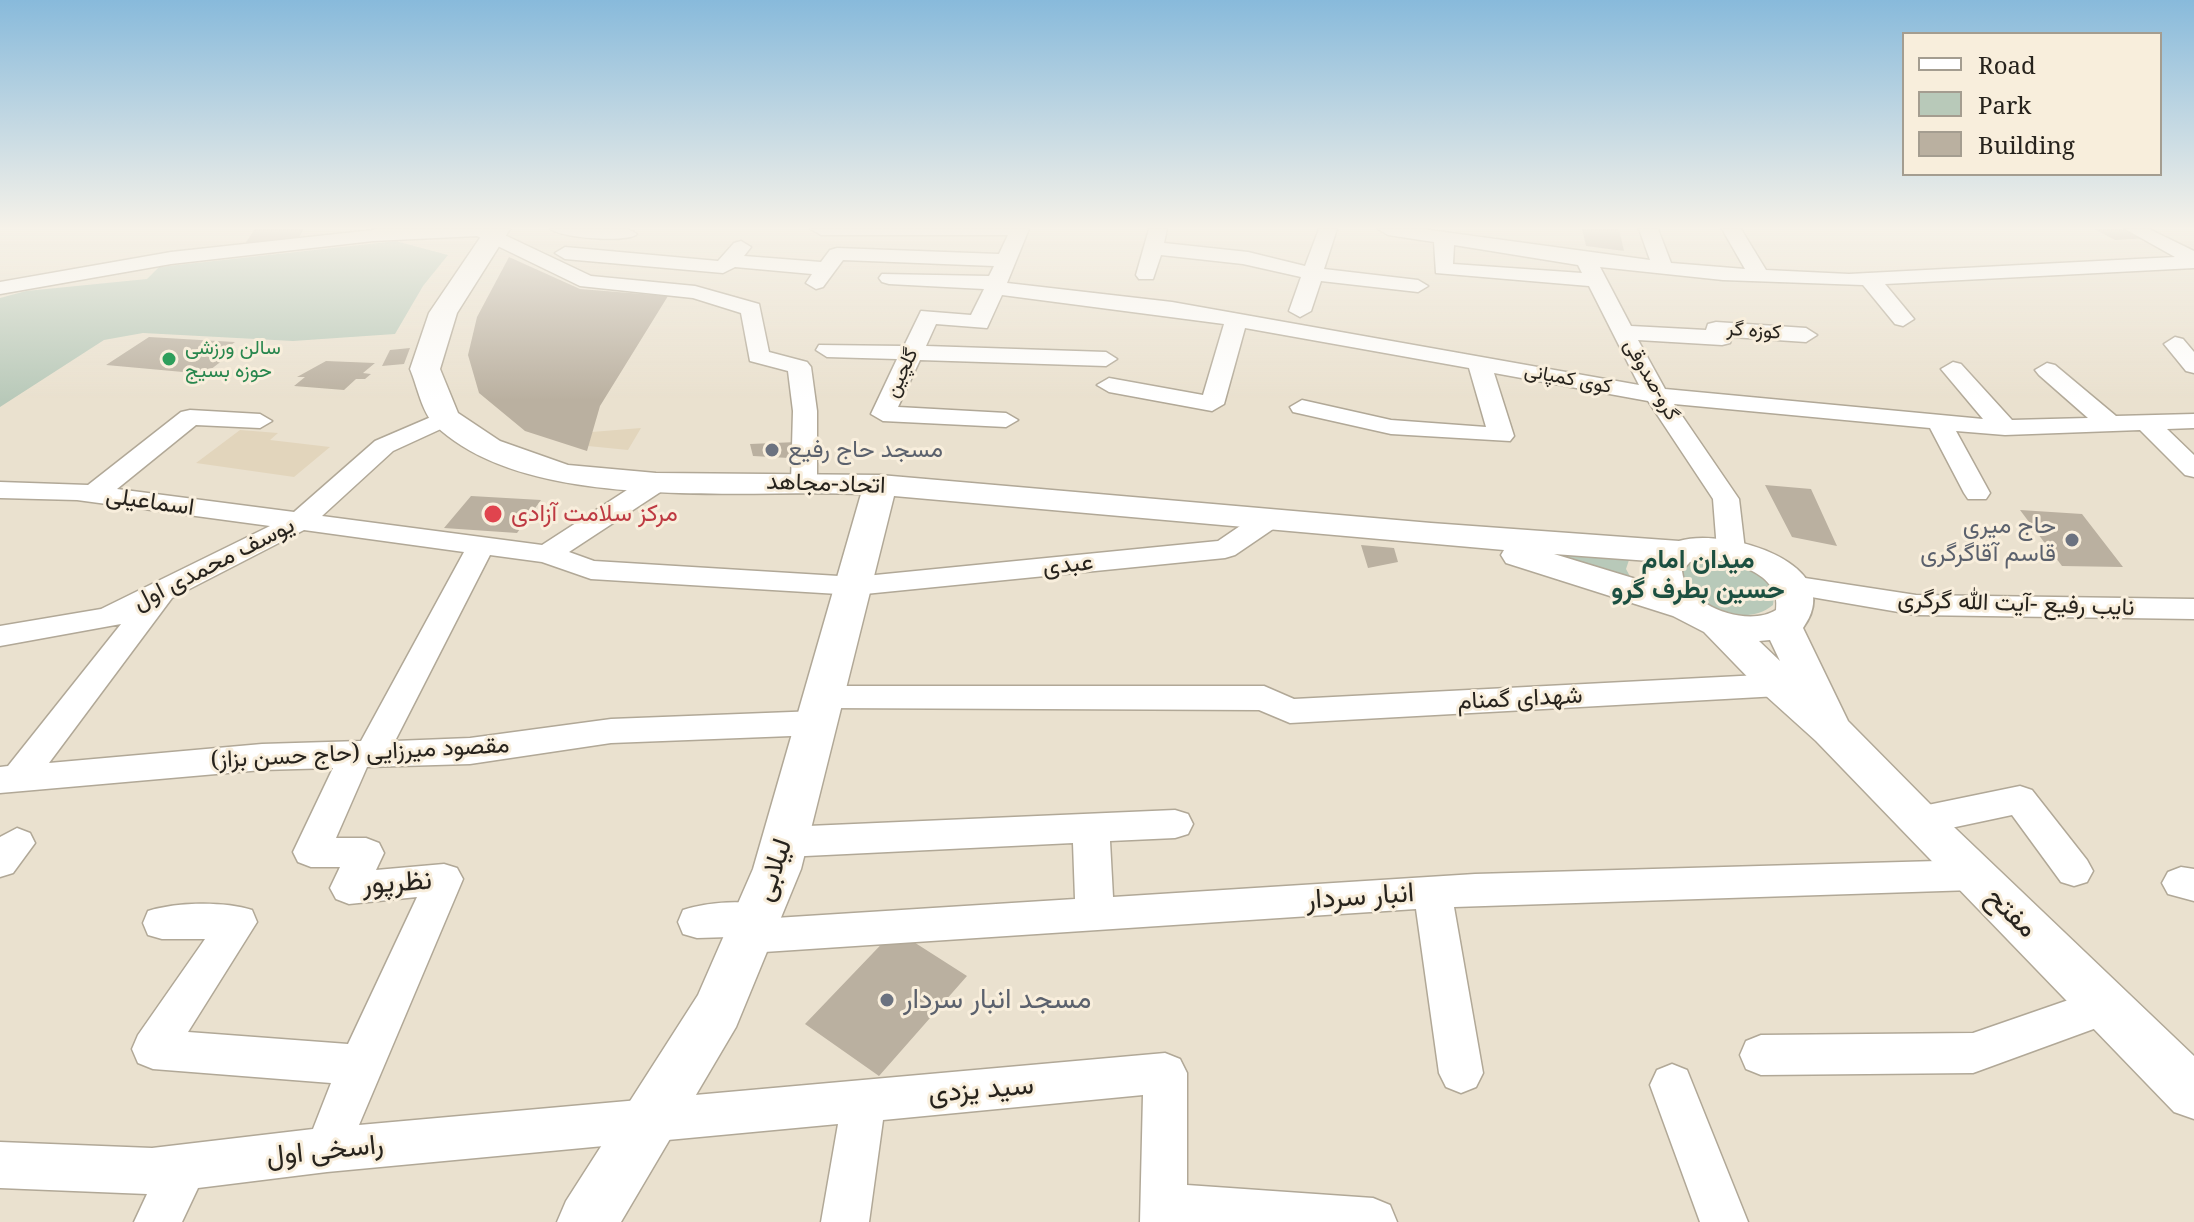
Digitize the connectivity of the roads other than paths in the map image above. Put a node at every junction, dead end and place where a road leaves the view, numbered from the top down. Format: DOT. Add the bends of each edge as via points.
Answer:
graph roads {
  1 [pos="461,286"];
  2 [pos="630,286"];
  3 [pos="995,286"];
  4 [pos="1309,286"];
  5 [pos="1599,286"];
  6 [pos="1875,286"];
  7 [pos="1300,311"];
  8 [pos="1903,319"];
  9 [pos="1236,320"];
  10 [pos="1623,332"];
  11 [pos="1806,335"];
  12 [pos="2175,344"];
  13 [pos="827,350"];
  14 [pos="911,355"];
  15 [pos="1106,359"];
  16 [pos="1479,363"];
  17 [pos="2194,366"];
  18 [pos="1953,369"];
  19 [pos="2047,370"];
  20 [pos="1109,385"];
  21 [pos="1656,395"];
  22 [pos="1302,407"];
  23 [pos="445,418"];
  24 [pos="1006,420"];
  25 [pos="260,421"];
  26 [pos="2194,421"];
  27 [pos="1939,422"];
  28 [pos="2146,423"];
  29 [pos="2111,425"];
  30 [pos="2005,428"];
  31 [pos="2194,469"];
  32 [pos="804,482"];
  33 [pos="656,483"];
  34 [pos="880,485"];
  35 [pos="0,490"];
  36 [pos="1977,493"];
  37 [pos="93,495"];
  38 [pos="1272,517"];
  39 [pos="299,522"];
  40 [pos="1431,534"];
  41 [pos="480,548"];
  42 [pos="1731,550"];
  43 [pos="1679,552"];
  44 [pos="547,554"];
  45 [pos="1792,585"];
  46 [pos="855,586"];
  47 [pos="163,590"];
  48 [pos="2194,609"];
  49 [pos="1702,615"];
  50 [pos="1782,624"];
  51 [pos="0,636"];
  52 [pos="1779,685"];
  53 [pos="820,710"];
  54 [pos="1831,730"];
  55 [pos="363,754"];
  56 [pos="8,780"];
  57 [pos="1918,821"];
  58 [pos="1175,824"];
  59 [pos="1091,828"];
  60 [pos="785,842"];
  61 [pos="2074,871"];
  62 [pos="1973,875"];
  63 [pos="1433,892"];
  64 [pos="1095,914"];
  65 [pos="697,922"];
  66 [pos="162,923"];
  67 [pos="753,928"];
  68 [pos="2106,1006"];
  69 [pos="1761,1055"];
  70 [pos="360,1065"];
  71 [pos="1461,1073"];
  72 [pos="1672,1085"];
  73 [pos="2194,1093"];
  74 [pos="864,1101"];
  75 [pos="649,1121"];
  76 [pos="327,1150"];
  77 [pos="0,1165"];
  78 [pos="184,1168"];
  79 [pos="1164,1214"];
  80 [pos="158,1222"];
  81 [pos="587,1222"];
  82 [pos="845,1222"];
  83 [pos="1373,1222"];
  84 [pos="1724,1222"];
  1 -- 23 [label="main road" via="443,313 425,369"];
  2 -- 32 [label="street" via="695,292 751,309 758,356 799,367 805,411"];
  3 -- 9 [label="street, کوی کمپانی"];
  3 -- 14 [label="street, گلچین" via="979,323 929,316"];
  4 -- 7 [label="street"];
  5 -- 10 [label="street, گرو-صدوقی"];
  6 -- 8 [label="street"];
  9 -- 16 [label="street, کوی کمپانی"];
  9 -- 20 [label="street" via="1212,404"];
  10 -- 11 [label="street, کوزه گر" via="1722,338 1716,329"];
  10 -- 21 [label="street, گرو-صدوقی"];
  12 -- 17 [label="street"];
  13 -- 14 [label="street"];
  14 -- 15 [label="street"];
  14 -- 24 [label="street, گلچین" via="883,414"];
  16 -- 21 [label="street, کوی کمپانی"];
  16 -- 22 [label="street" via="1501,436 1391,427"];
  18 -- 30 [label="street"];
  19 -- 29 [label="street"];
  21 -- 27 [label="street, کوی کمپانی"];
  21 -- 42 [label="street, گرو-صدوقی" via="1726,499"];
  23 -- 33 [label="main road, اتحاد-مجاهد" via="489,448 563,474"];
  23 -- 39 [label="street, یوسف محمدی اول" via="384,446"];
  25 -- 37 [label="street" via="190,417"];
  26 -- 28 [label="street, کوی کمپانی"];
  27 -- 30 [label="street, کوی کمپانی"];
  27 -- 36 [label="street"];
  28 -- 29 [label="street, کوی کمپانی"];
  28 -- 31 [label="street"];
  29 -- 30 [label="street, کوی کمپانی"];
  32 -- 33 [label="main road, اتحاد-مجاهد"];
  32 -- 34 [label="main road, اتحاد-مجاهد"];
  33 -- 44 [label="street"];
  34 -- 38 [label="main road, اتحاد-مجاهد"];
  34 -- 46 [label="main road, لیلابی"];
  35 -- 37 [label="street, اسماعیلی"];
  37 -- 39 [label="street, اسماعیلی"];
  38 -- 40 [label="main road, اتحاد-مجاهد"];
  38 -- 46 [label="street, عبدی" via="1225,549"];
  39 -- 41 [label="street, اسماعیلی"];
  39 -- 47 [label="street, یوسف محمدی اول"];
  40 -- 43 [label="main road"];
  40 -- 49 [label="main road" via="1531,558"];
  41 -- 44 [label="street, اسماعیلی"];
  41 -- 55 [label="street"];
  42 -- 43 [label="main road"];
  42 -- 45 [label="main road" via="1767,564"];
  43 -- 49 [label="main road" via="1662,569 1663,582"];
  44 -- 46 [label="street, عبدی" via="591,570"];
  45 -- 48 [label="street, نایب رفیع -آیت الله گرگری" via="1916,605"];
  45 -- 50 [label="main road" via="1798,607"];
  46 -- 53 [label="main road, لیلابی"];
  47 -- 51 [label="street, یوسف محمدی اول" via="108,618"];
  47 -- 56 [label="street"];
  49 -- 50 [label="main road" via="1764,628"];
  49 -- 52 [label="main road"];
  50 -- 54 [label="main road"];
  52 -- 53 [label="street, شهدای گمنام" via="1290,711 1264,698"];
  52 -- 54 [label="main road"];
  53 -- 55 [label="street, مقصود میرزایی (حاج حسن بزاز)" via="470,751"];
  53 -- 60 [label="main road, لیلابی"];
  54 -- 57 [label="main road, مفتح"];
  55 -- 56 [label="street, مقصود میرزایی (حاج حسن بزاز)" via="262,757"];
  55 -- 70 [label="street, نظرپور" via="311,852 366,853 349,888 444,879"];
  57 -- 61 [label="street" via="2020,800"];
  57 -- 62 [label="main road, مفتح"];
  58 -- 59 [label="street"];
  59 -- 60 [label="street"];
  59 -- 64 [label="street"];
  60 -- 67 [label="main road, لیلابی"];
  62 -- 63 [label="street, انبار سردار"];
  62 -- 68 [label="main road, مفتح"];
  63 -- 64 [label="street, انبار سردار"];
  63 -- 71 [label="street"];
  64 -- 67 [label="street, انبار سردار"];
  65 -- 67 [label="street, انبار سردار"];
  66 -- 70 [label="street" via="238,922 153,1049"];
  67 -- 75 [label="main road, لیلابی" via="718,1010"];
  68 -- 69 [label="street" via="1973,1053"];
  68 -- 73 [label="main road, مفتح"];
  70 -- 76 [label="street, نظرپور"];
  72 -- 84 [label="street"];
  74 -- 75 [label="street, سید یزدی"];
  74 -- 79 [label="street, سید یزدی" via="1165,1073"];
  74 -- 82 [label="street"];
  75 -- 76 [label="street, راسخی اول"];
  75 -- 81 [label="main road, لیلابی"];
  76 -- 78 [label="street, راسخی اول"];
  77 -- 78 [label="street, راسخی اول"];
  78 -- 80 [label="street"];
  79 -- 83 [label="street"];
}
